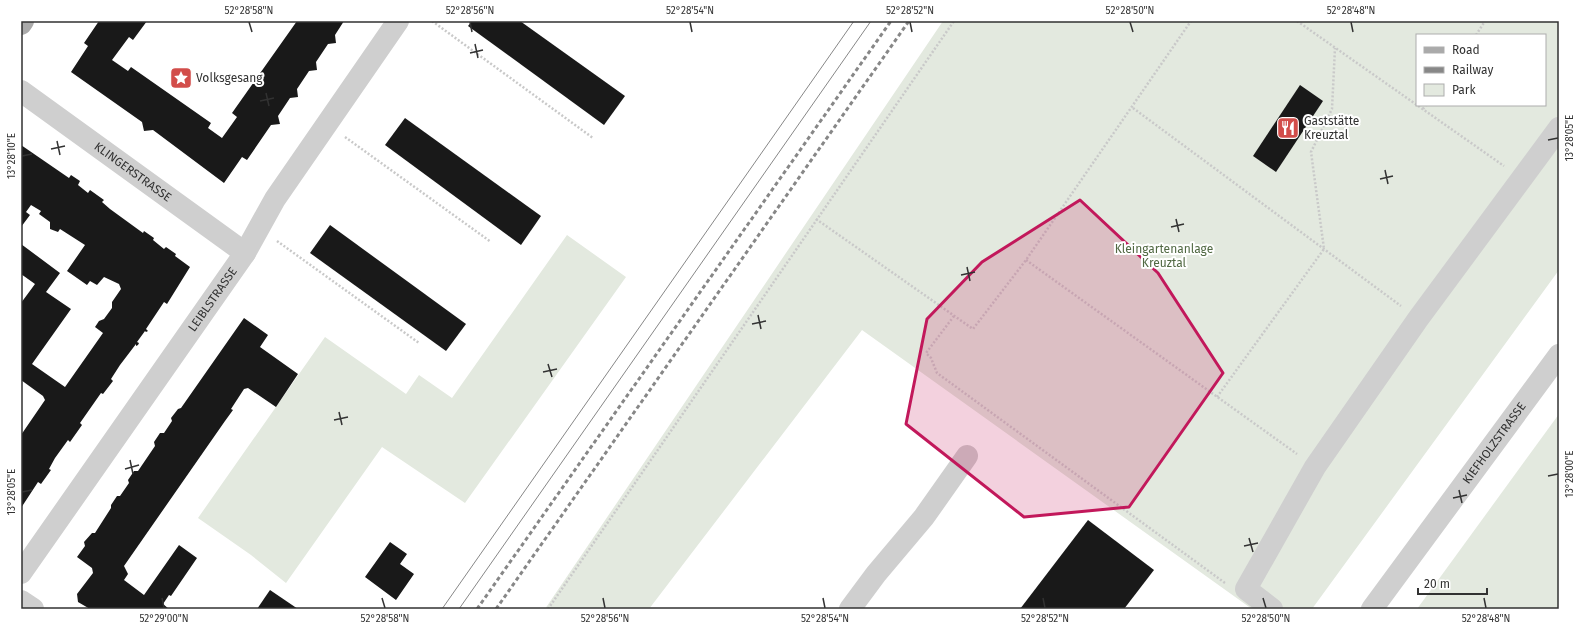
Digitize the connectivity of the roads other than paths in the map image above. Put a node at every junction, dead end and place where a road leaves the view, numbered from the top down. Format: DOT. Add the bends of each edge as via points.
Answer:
graph roads {
  1 [pos="23,21"];
  2 [pos="398,21"];
  3 [pos="21,24"];
  4 [pos="21,91"];
  5 [pos="1559,128"];
  6 [pos="245,252"];
  7 [pos="1559,356"];
  8 [pos="967,456"];
  9 [pos="21,573"];
  10 [pos="850,609"];
  11 [pos="1272,609"];
  12 [pos="1372,609"];
  1 -- 3 [label="main road"];
  2 -- 6 [label="street, LEIBLSTRASSE" via="275,199"];
  4 -- 6 [label="street, KLINGERSTRASSE"];
  5 -- 11 [label="street" via="1418,319 1315,467 1246,589"];
  6 -- 9 [label="street, LEIBLSTRASSE"];
  7 -- 12 [label="street, KIEFHOLZSTRASSE"];
  8 -- 10 [label="street" via="924,518"];
}
